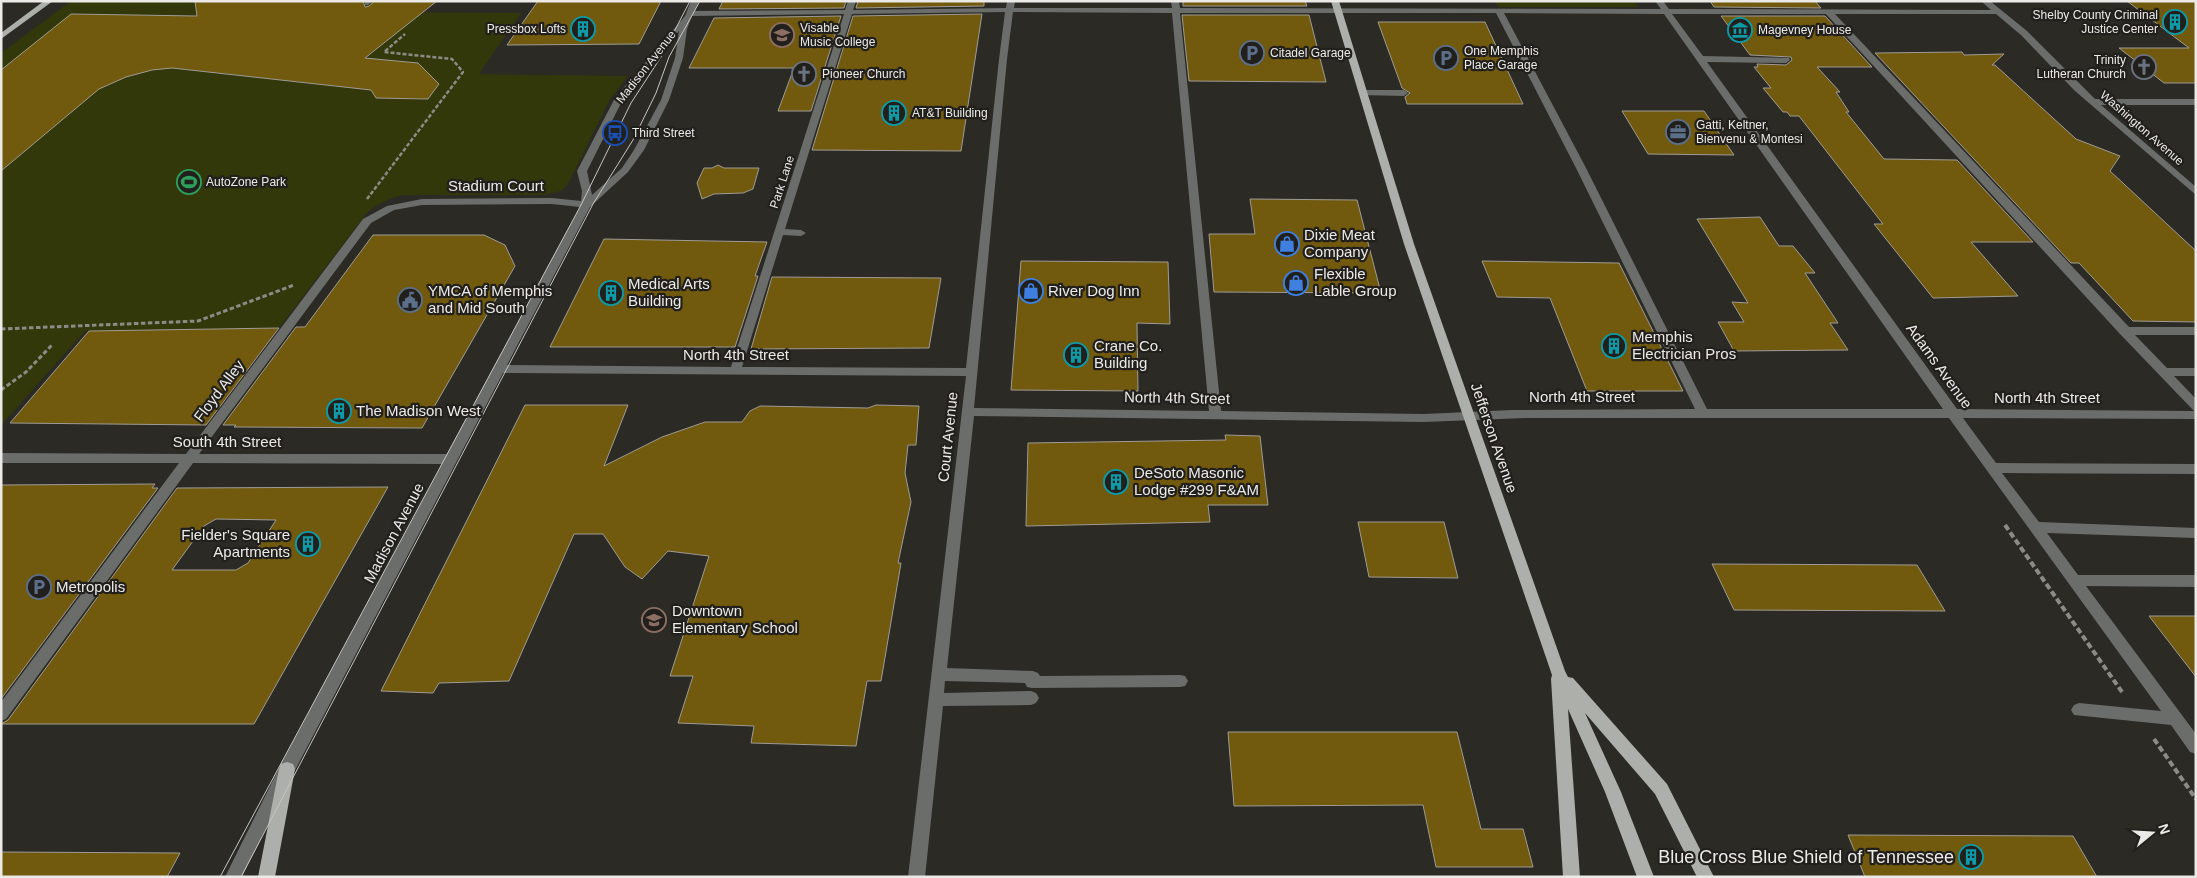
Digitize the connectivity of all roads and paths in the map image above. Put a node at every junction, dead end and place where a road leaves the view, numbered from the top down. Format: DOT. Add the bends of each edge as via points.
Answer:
graph roads {
  1 [pos="49,1"];
  2 [pos="695,1"];
  3 [pos="852,1"];
  4 [pos="1659,1"];
  5 [pos="1985,1"];
  6 [pos="1010,5"];
  7 [pos="1176,6"];
  8 [pos="1337,6"];
  9 [pos="1499,11"];
  10 [pos="1666,11"];
  11 [pos="1828,11"];
  12 [pos="849,12"];
  13 [pos="1998,12"];
  14 [pos="688,14"];
  15 [pos="405,34"];
  16 [pos="1,37"];
  17 [pos="1700,59"];
  18 [pos="1786,60"];
  19 [pos="1363,93"];
  20 [pos="1404,93"];
  21 [pos="2094,102"];
  22 [pos="2196,102"];
  23 [pos="2196,192"];
  24 [pos="364,203"];
  25 [pos="407,204"];
  26 [pos="586,205"];
  27 [pos="779,232"];
  28 [pos="801,233"];
  29 [pos="296,284"];
  30 [pos="1,329"];
  31 [pos="2124,331"];
  32 [pos="2196,331"];
  33 [pos="52,345"];
  34 [pos="500,369"];
  35 [pos="735,371"];
  36 [pos="972,372"];
  37 [pos="2163,372"];
  38 [pos="2196,372"];
  39 [pos="1,390"];
  40 [pos="2196,407"];
  41 [pos="968,412"];
  42 [pos="1953,412"];
  43 [pos="1703,413"];
  44 [pos="1215,414"];
  45 [pos="2196,415"];
  46 [pos="1468,418"];
  47 [pos="1,458"];
  48 [pos="189,458"];
  49 [pos="452,459"];
  50 [pos="1992,468"];
  51 [pos="2196,468"];
  52 [pos="1999,516"];
  53 [pos="2035,527"];
  54 [pos="2196,533"];
  55 [pos="2074,580"];
  56 [pos="2196,581"];
  57 [pos="1558,671"];
  58 [pos="939,674"];
  59 [pos="1180,681"];
  60 [pos="1031,698"];
  61 [pos="937,700"];
  62 [pos="2079,710"];
  63 [pos="1,714"];
  64 [pos="2138,716"];
  65 [pos="2176,719"];
  66 [pos="2196,747"];
  67 [pos="287,769"];
  68 [pos="2196,798"];
  69 [pos="233,877"];
  70 [pos="266,877"];
  71 [pos="916,877"];
  72 [pos="1572,877"];
  73 [pos="1646,877"];
  74 [pos="1706,877"];
  1 -- 16 [label="main road"];
  2 -- 14 [label="street, Madison Avenue"];
  3 -- 12 [label="street, Park Lane"];
  4 -- 10 [label="street, Adams Avenue"];
  5 -- 13 [label="street, Washington Avenue"];
  6 -- 7 [label="street"];
  6 -- 12 [label="street"];
  6 -- 36 [label="street, Court Avenue"];
  7 -- 8 [label="street"];
  7 -- 44 [label="street"];
  8 -- 9 [label="street"];
  8 -- 19 [label="main road, Jefferson Avenue"];
  9 -- 10 [label="street"];
  9 -- 43 [label="street"];
  10 -- 11 [label="street"];
  10 -- 17 [label="street, Adams Avenue"];
  11 -- 13 [label="street"];
  11 -- 31 [label="street"];
  12 -- 14 [label="street"];
  12 -- 27 [label="street, Park Lane"];
  13 -- 21 [label="street, Washington Avenue"];
  14 -- 26 [label="street, Madison Avenue" via="679,58 665,100 639,150 625,170"];
  14 -- 26 [label="street, Madison Avenue" via="618,100 582,171 587,192"];
  15 -- 24 [label="path" via="384,52 452,60 463,72"];
  17 -- 18 [label="street"];
  17 -- 42 [label="street, Adams Avenue"];
  19 -- 20 [label="street"];
  19 -- 46 [label="main road, Jefferson Avenue" via="1409,244"];
  21 -- 22 [label="street"];
  21 -- 23 [label="street, Washington Avenue"];
  25 -- 26 [label="street, Stadium Court" via="552,200"];
  25 -- 48 [label="street, Floyd Alley" via="391,208 367,221"];
  26 -- 34 [label="street, Madison Avenue"];
  27 -- 28 [label="street"];
  27 -- 35 [label="street, Park Lane"];
  29 -- 30 [label="path" via="198,321"];
  31 -- 32 [label="street"];
  31 -- 37 [label="street"];
  33 -- 39 [label="path" via="26,372"];
  34 -- 35 [label="street, North 4th Street"];
  34 -- 49 [label="street, Madison Avenue"];
  35 -- 36 [label="street, North 4th Street"];
  36 -- 41 [label="street, Court Avenue"];
  37 -- 38 [label="street"];
  37 -- 40 [label="street"];
  41 -- 44 [label="street, North 4th Street"];
  41 -- 58 [label="street, Court Avenue"];
  42 -- 43 [label="street, North 4th Street"];
  42 -- 45 [label="street, North 4th Street"];
  42 -- 50 [label="street, Adams Avenue"];
  43 -- 46 [label="street, North 4th Street" via="1522,414"];
  44 -- 46 [label="street, North 4th Street"];
  46 -- 57 [label="main road, Jefferson Avenue"];
  47 -- 48 [label="street, South 4th Street"];
  48 -- 49 [label="street, South 4th Street"];
  48 -- 63 [label="street, Floyd Alley"];
  49 -- 67 [label="street, Madison Avenue"];
  50 -- 51 [label="street"];
  50 -- 53 [label="street, Adams Avenue"];
  52 -- 64 [label="path"];
  53 -- 54 [label="street"];
  53 -- 55 [label="street, Adams Avenue"];
  55 -- 56 [label="street"];
  55 -- 65 [label="street, Adams Avenue"];
  57 -- 72 [label="main road"];
  57 -- 73 [label="main road, Jefferson Avenue" via="1613,792"];
  57 -- 74 [label="main road" via="1662,789"];
  58 -- 59 [label="street"];
  58 -- 61 [label="street, Court Avenue"];
  60 -- 61 [label="street"];
  61 -- 71 [label="street, Court Avenue"];
  62 -- 64 [label="street"];
  64 -- 65 [label="street"];
  64 -- 68 [label="path"];
  65 -- 66 [label="street, Adams Avenue"];
  67 -- 69 [label="street, Madison Avenue"];
  67 -- 70 [label="main road"];
}
